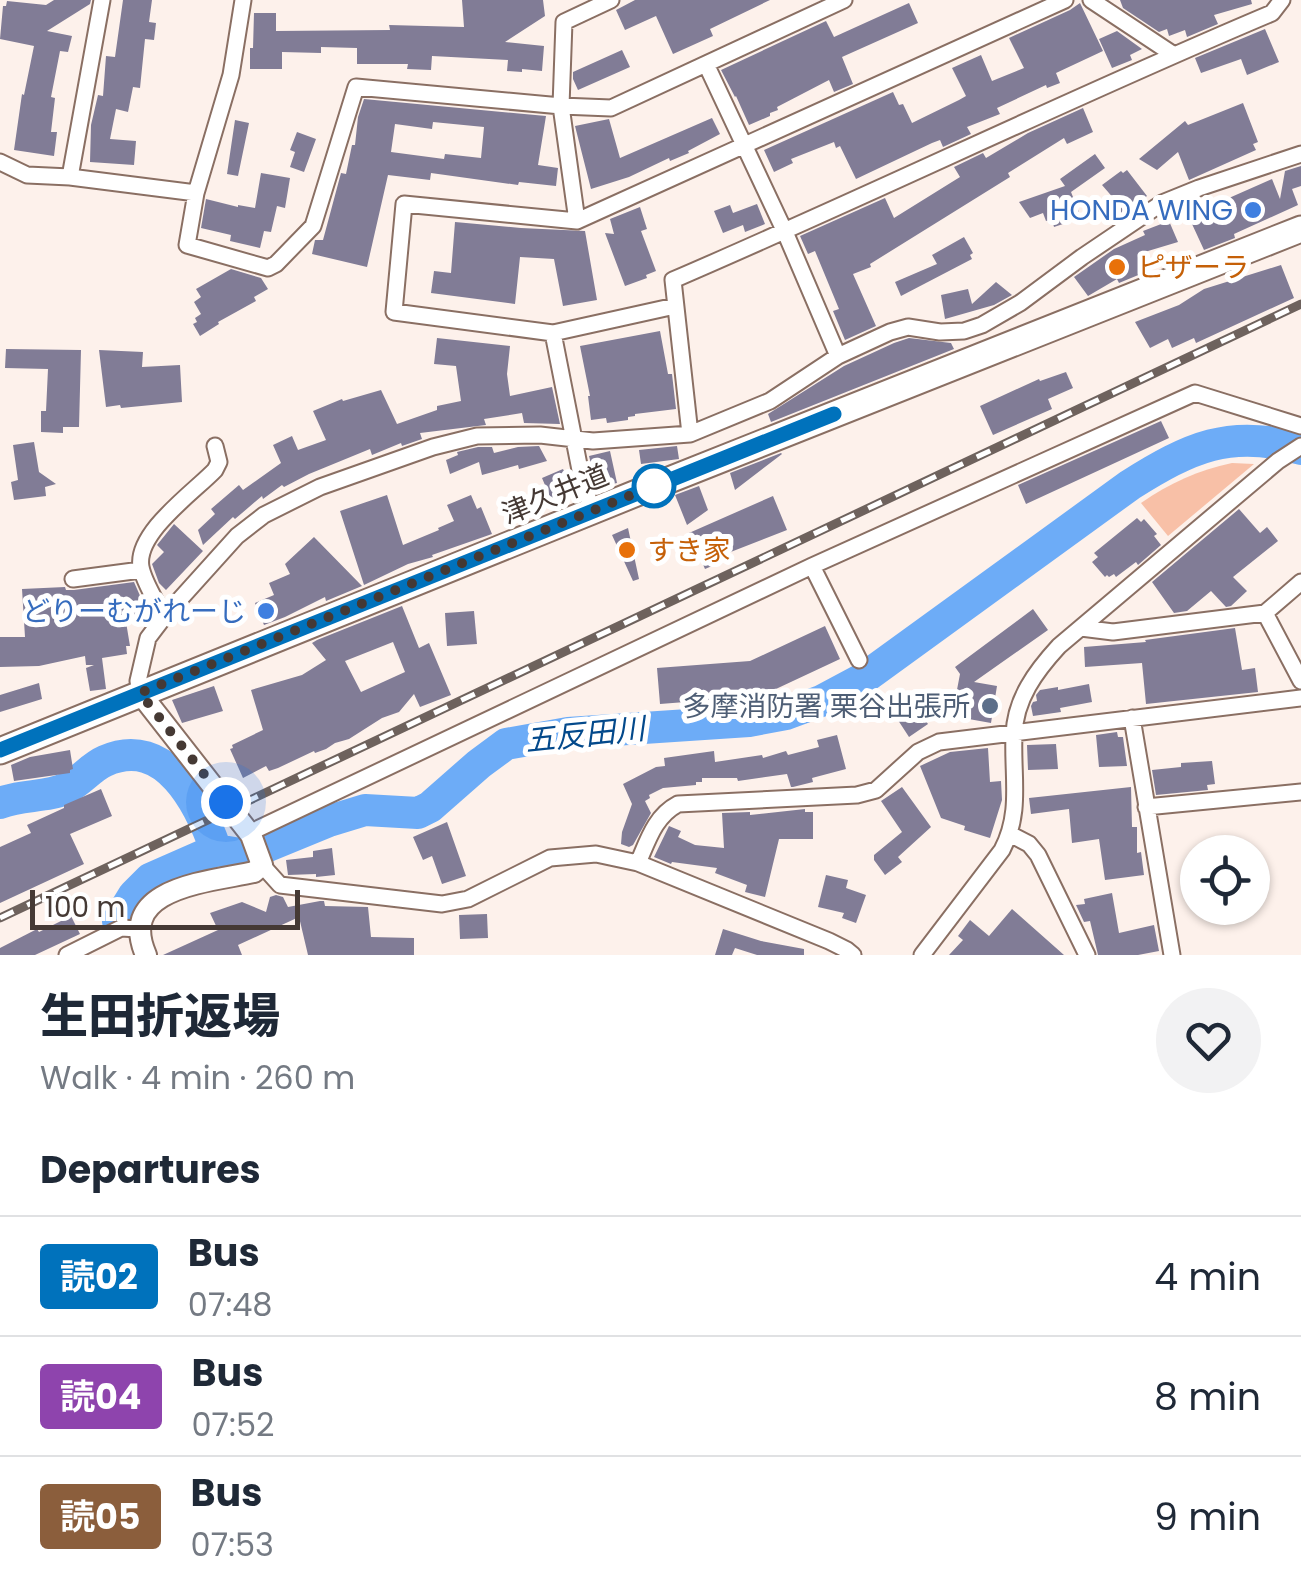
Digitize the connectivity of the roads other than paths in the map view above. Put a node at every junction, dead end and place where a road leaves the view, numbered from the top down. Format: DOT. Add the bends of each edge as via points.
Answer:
graph roads {
  1 [pos="102,0"];
  2 [pos="242,0"];
  3 [pos="611,0"];
  4 [pos="844,0"];
  5 [pos="1065,0"];
  6 [pos="1092,0"];
  7 [pos="1282,0"];
  8 [pos="1174,55"];
  9 [pos="706,64"];
  10 [pos="561,106"];
  11 [pos="746,146"];
  12 [pos="1301,154"];
  13 [pos="0,162"];
  14 [pos="70,177"];
  15 [pos="196,192"];
  16 [pos="578,222"];
  17 [pos="1301,229"];
  18 [pos="785,232"];
  19 [pos="675,306"];
  20 [pos="553,332"];
  21 [pos="838,356"];
  22 [pos="1301,426"];
  23 [pos="690,434"];
  24 [pos="575,441"];
  25 [pos="215,446"];
  26 [pos="1301,446"];
  27 [pos="592,511"];
  28 [pos="812,566"];
  29 [pos="141,570"];
  30 [pos="74,580"];
  31 [pos="1301,582"];
  32 [pos="1265,613"];
  33 [pos="164,617"];
  34 [pos="1081,628"];
  35 [pos="859,660"];
  36 [pos="1301,681"];
  37 [pos="140,693"];
  38 [pos="1301,698"];
  39 [pos="1132,718"];
  40 [pos="1014,732"];
  41 [pos="0,750"];
  42 [pos="1301,792"];
  43 [pos="1146,807"];
  44 [pos="250,834"];
  45 [pos="1010,834"];
  46 [pos="262,862"];
  47 [pos="638,863"];
  48 [pos="138,928"];
  49 [pos="67,955"];
  50 [pos="146,955"];
  51 [pos="853,955"];
  52 [pos="922,955"];
  53 [pos="1087,955"];
  54 [pos="1172,955"];
  1 -- 14 [label="street"];
  2 -- 15 [label="street" via="231,75"];
  3 -- 10 [label="street" via="564,22"];
  4 -- 9 [label="street"];
  5 -- 11 [label="street"];
  6 -- 8 [label="street"];
  7 -- 8 [label="street" via="1272,13"];
  8 -- 18 [label="street"];
  9 -- 10 [label="street" via="611,108"];
  9 -- 11 [label="street"];
  10 -- 15 [label="street" via="356,86 313,226 268,268 187,245"];
  10 -- 16 [label="street"];
  11 -- 16 [label="street"];
  11 -- 18 [label="street"];
  12 -- 21 [label="street" via="1162,203 982,325 940,332 908,326"];
  13 -- 14 [label="street" via="27,176"];
  14 -- 15 [label="street"];
  16 -- 20 [label="street" via="404,204 394,312"];
  17 -- 27 [label="main road, 津久井道"];
  18 -- 19 [label="street" via="672,280"];
  18 -- 21 [label="street"];
  19 -- 20 [label="street"];
  19 -- 23 [label="street"];
  20 -- 24 [label="street"];
  21 -- 23 [label="street" via="770,401"];
  22 -- 28 [label="street" via="1194,393"];
  23 -- 24 [label="street"];
  24 -- 27 [label="street"];
  24 -- 33 [label="street" via="477,436 320,487 237,536"];
  25 -- 29 [label="street" via="216,470 152,532"];
  26 -- 34 [label="street"];
  27 -- 37 [label="main road, 津久井道"];
  28 -- 35 [label="street"];
  28 -- 44 [label="street"];
  29 -- 30 [label="street"];
  29 -- 33 [label="street"];
  31 -- 32 [label="street"];
  32 -- 34 [label="street" via="1113,632"];
  32 -- 36 [label="street"];
  33 -- 37 [label="street" via="148,638"];
  34 -- 40 [label="street" via="1034,673"];
  37 -- 41 [label="main road, 津久井道"];
  37 -- 44 [label="street"];
  38 -- 39 [label="street"];
  39 -- 40 [label="street"];
  39 -- 43 [label="street"];
  40 -- 45 [label="street"];
  40 -- 47 [label="street" via="940,742 918,752 876,790 857,795 678,804 654,826"];
  42 -- 43 [label="street"];
  43 -- 54 [label="street"];
  44 -- 46 [label="street"];
  45 -- 52 [label="street"];
  45 -- 53 [label="street" via="1038,854"];
  46 -- 47 [label="street" via="280,885 442,904 550,858 596,854"];
  46 -- 48 [label="street" via="254,872 156,899"];
  47 -- 51 [label="street"];
  48 -- 49 [label="street" via="120,928"];
  48 -- 50 [label="street"];
}
